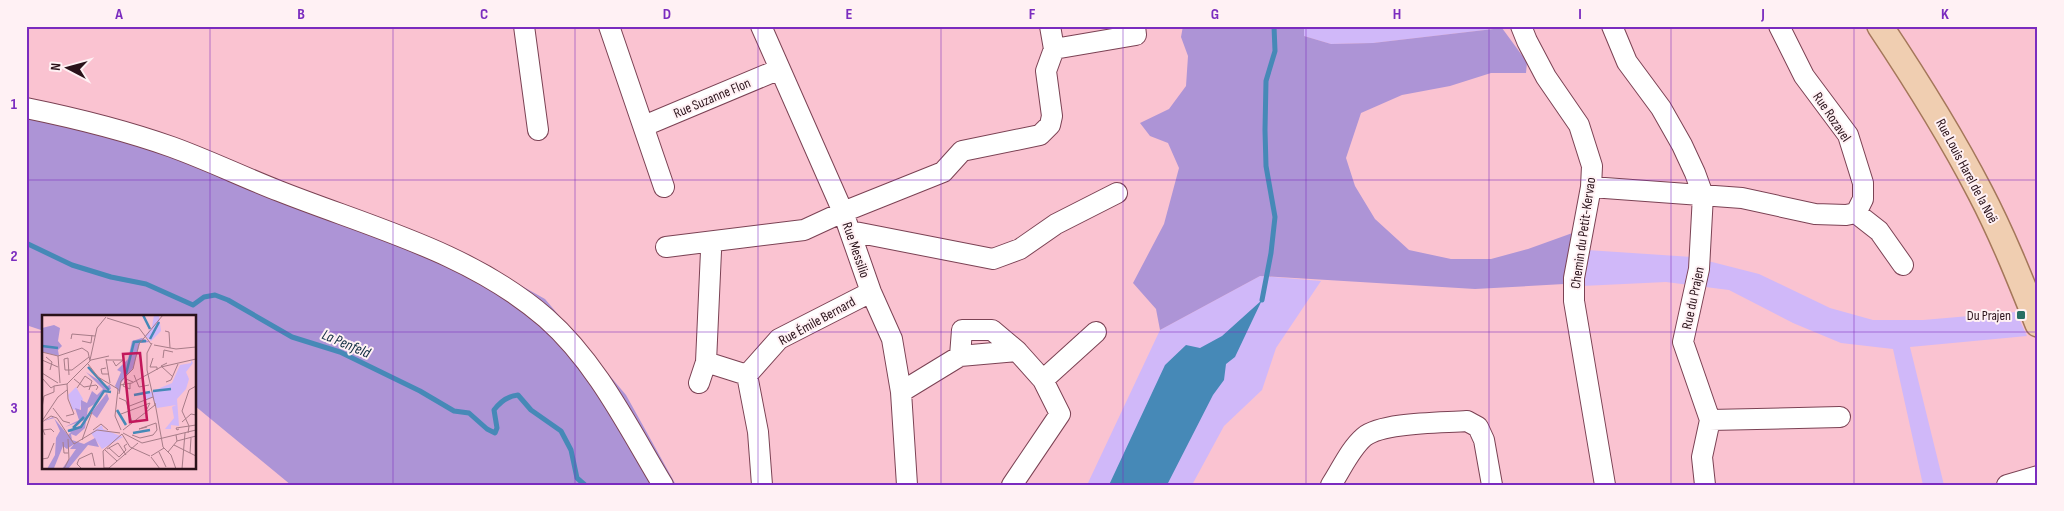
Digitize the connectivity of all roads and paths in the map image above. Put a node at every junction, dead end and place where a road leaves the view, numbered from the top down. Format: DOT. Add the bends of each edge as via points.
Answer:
graph roads {
  1 [pos="524,26"];
  2 [pos="609,26"];
  3 [pos="761,26"];
  4 [pos="1050,26"];
  5 [pos="1135,26"];
  6 [pos="1522,26"];
  7 [pos="1612,26"];
  8 [pos="1779,26"];
  9 [pos="1880,26"];
  10 [pos="1896,26"];
  11 [pos="1054,49"];
  12 [pos="780,69"];
  13 [pos="26,108"];
  14 [pos="644,126"];
  15 [pos="538,130"];
  16 [pos="1591,186"];
  17 [pos="664,187"];
  18 [pos="1118,193"];
  19 [pos="1703,195"];
  20 [pos="843,212"];
  21 [pos="1856,213"];
  22 [pos="850,231"];
  23 [pos="666,247"];
  24 [pos="711,251"];
  25 [pos="1903,265"];
  26 [pos="871,292"];
  27 [pos="2038,292"];
  28 [pos="2038,324"];
  29 [pos="1096,332"];
  30 [pos="706,362"];
  31 [pos="747,375"];
  32 [pos="1043,380"];
  33 [pos="699,383"];
  34 [pos="901,392"];
  35 [pos="1840,417"];
  36 [pos="1710,420"];
  37 [pos="2038,476"];
  38 [pos="663,485"];
  39 [pos="762,485"];
  40 [pos="907,485"];
  41 [pos="1012,485"];
  42 [pos="1331,485"];
  43 [pos="1492,485"];
  44 [pos="1605,485"];
  45 [pos="1705,485"];
  46 [pos="2007,485"];
  1 -- 15 [label="street"];
  2 -- 14 [label="street"];
  3 -- 12 [label="street, Rue Messilio"];
  4 -- 11 [label="street"];
  5 -- 11 [label="street" via="1136,35"];
  6 -- 16 [label="street, Chemin du Petit-Kervao" via="1546,77 1579,125 1592,166"];
  7 -- 19 [label="street" via="1627,62 1661,108 1682,145"];
  8 -- 21 [label="street, Rue Rozavel" via="1804,76 1848,135 1863,183 1863,199"];
  9 -- 28 [label="main road, Rue Louis Harel de la Noë" via="1947,131 1981,192"];
  10 -- 27 [label="main road, Rue Louis Harel de la Noë" via="1975,152"];
  11 -- 20 [label="street" via="1046,71 1052,116 1046,131 1040,135 962,151 943,172"];
  12 -- 14 [label="street, Rue Suzanne Flon"];
  12 -- 20 [label="street, Rue Messilio"];
  13 -- 38 [label="street" via="86,120 172,147 438,252 502,286 546,318 578,351"];
  14 -- 17 [label="street"];
  16 -- 19 [label="street"];
  16 -- 44 [label="street, Chemin du Petit-Kervao" via="1577,253 1574,301"];
  18 -- 22 [label="street" via="1056,224 1020,249 993,259"];
  19 -- 21 [label="street" via="1742,198 1815,214 1846,216"];
  19 -- 36 [label="street, Rue du Prajen" via="1701,254 1683,342"];
  20 -- 22 [label="street, Rue Messilio"];
  20 -- 23 [label="street" via="804,230"];
  21 -- 25 [label="street" via="1879,231"];
  22 -- 26 [label="street, Rue Messilio"];
  24 -- 30 [label="street"];
  26 -- 31 [label="street, Rue Émile Bernard" via="779,339"];
  26 -- 34 [label="street, Rue Messilio" via="892,339"];
  29 -- 32 [label="street"];
  30 -- 31 [label="street"];
  30 -- 33 [label="street"];
  31 -- 39 [label="street" via="758,432"];
  32 -- 34 [label="street" via="1017,351 960,356"];
  32 -- 41 [label="street" via="1060,414"];
  34 -- 40 [label="street, Rue Messilio"];
  35 -- 36 [label="street"];
  36 -- 45 [label="street" via="1702,456"];
  37 -- 46 [label="street"];
  42 -- 43 [label="street" via="1356,446 1365,436 1379,429 1467,421 1478,427 1484,440"];
}
